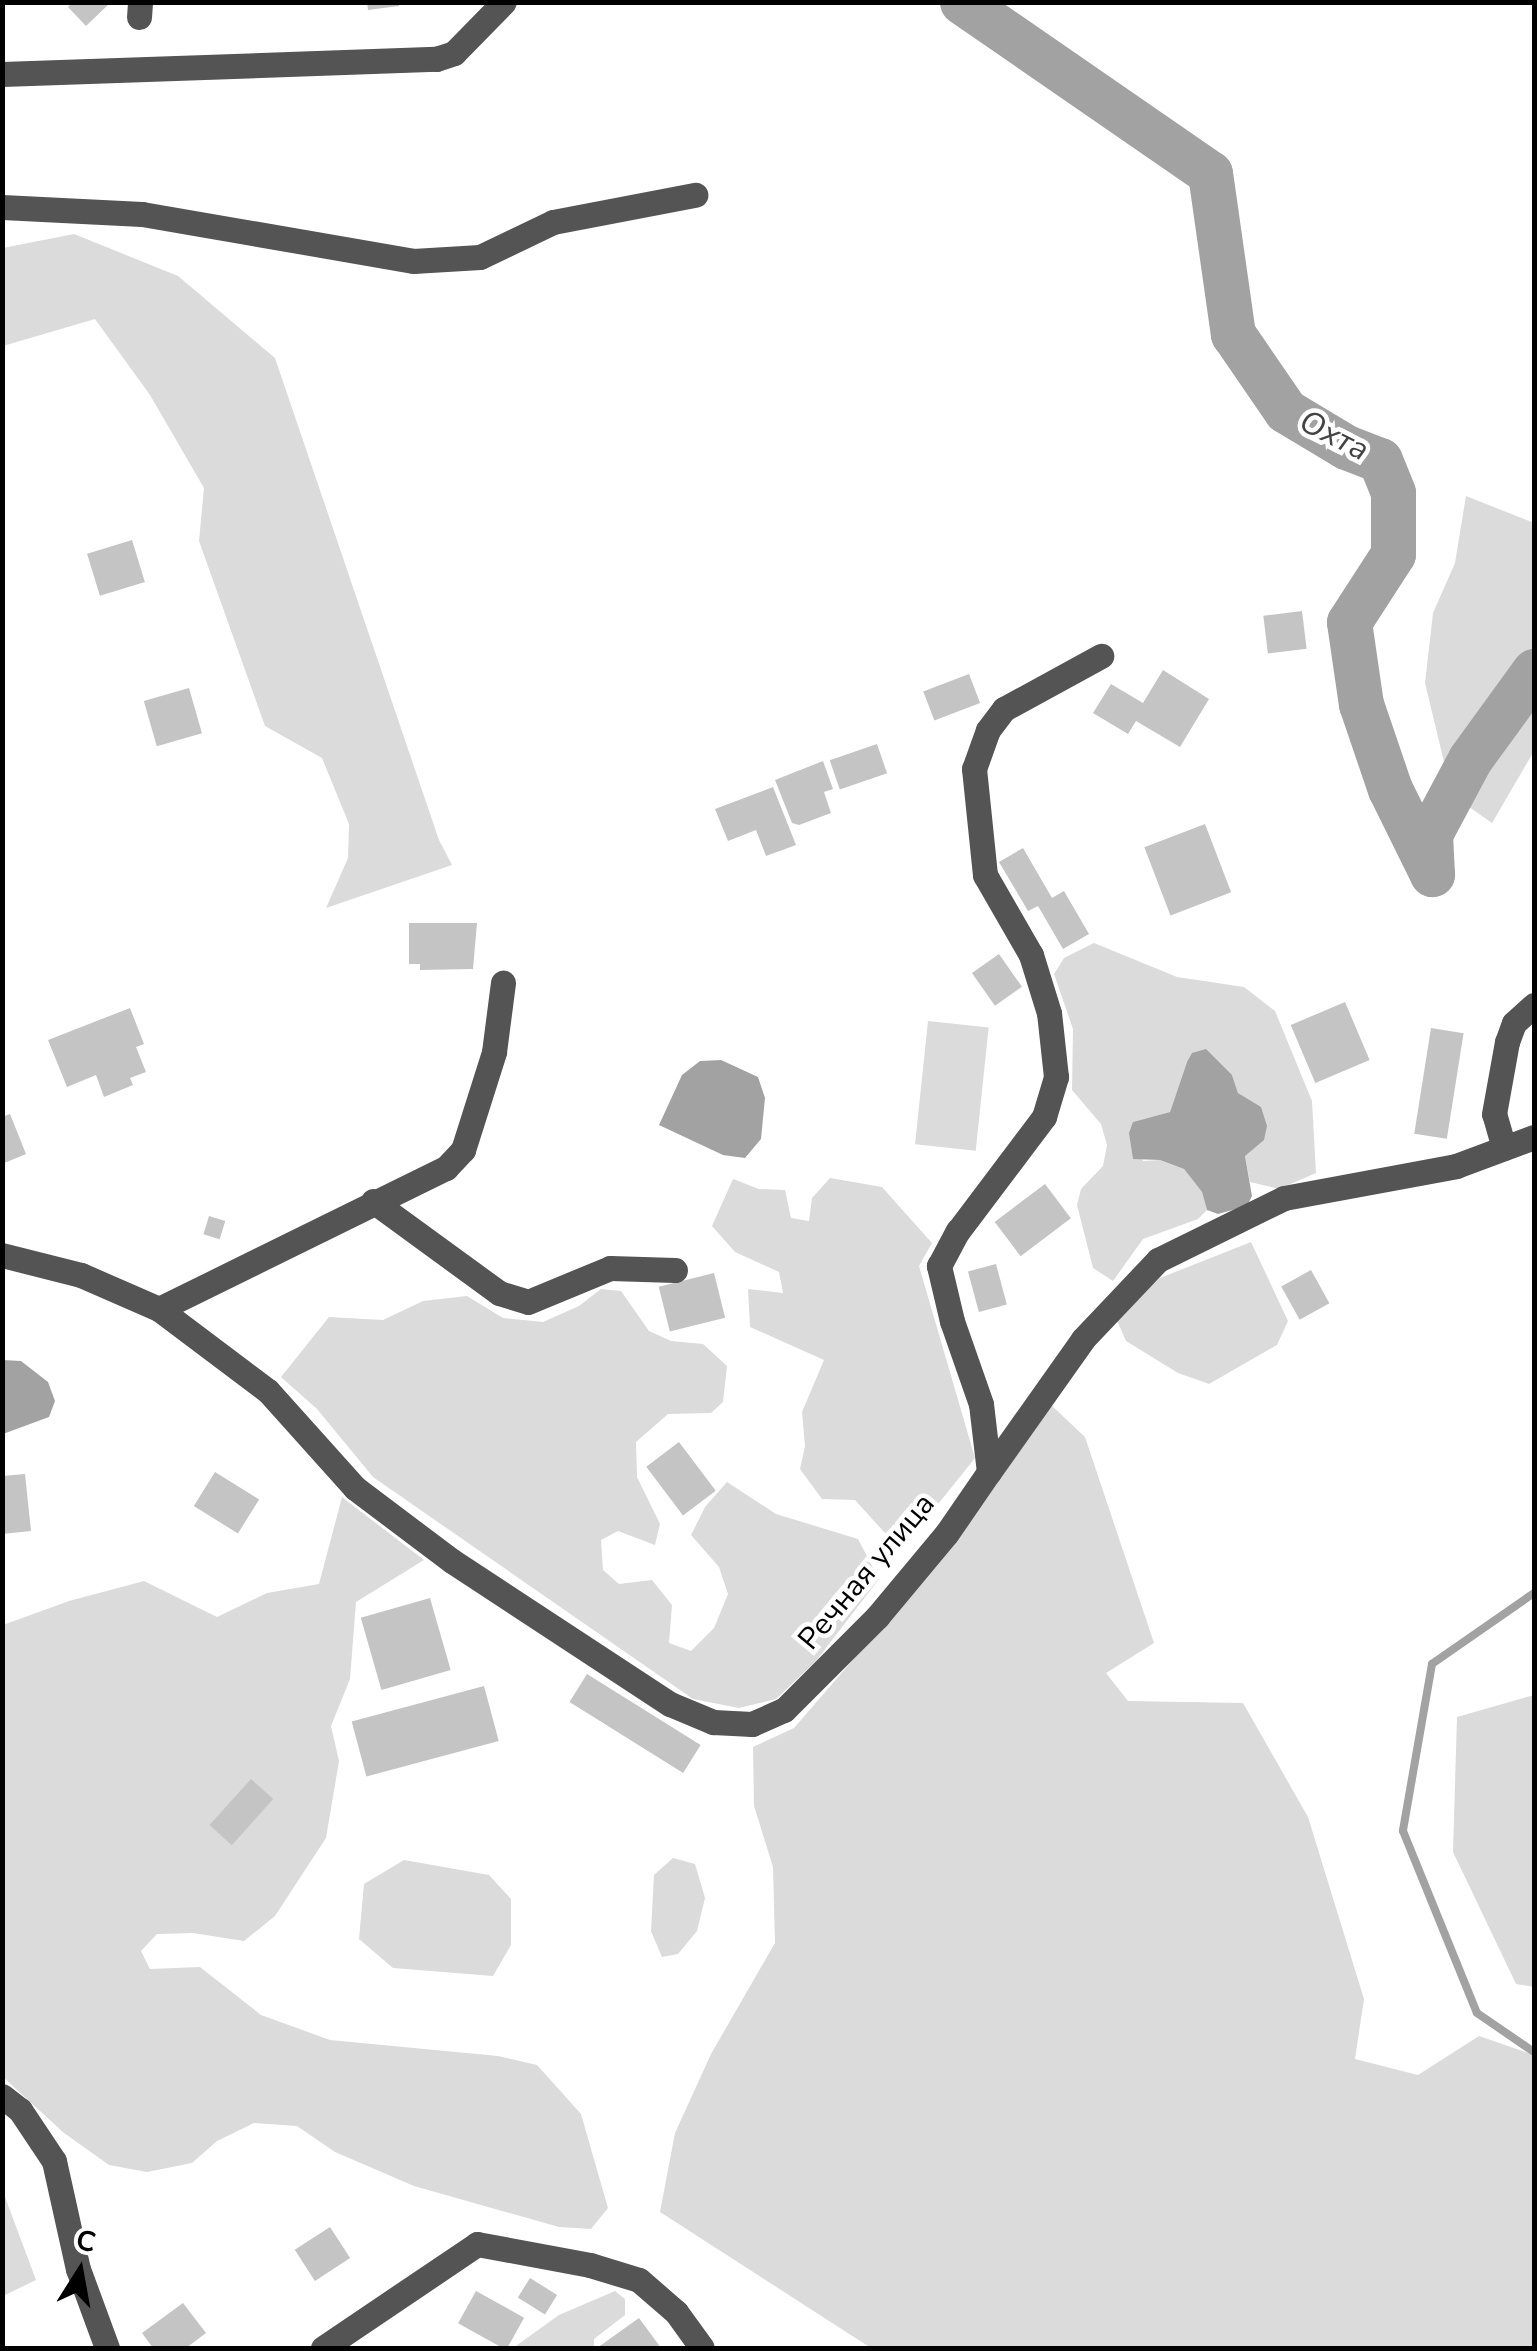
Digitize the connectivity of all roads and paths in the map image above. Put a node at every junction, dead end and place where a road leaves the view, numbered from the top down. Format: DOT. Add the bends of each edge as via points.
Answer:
graph roads {
  1 [pos="504,2"];
  2 [pos="2,74"];
  3 [pos="695,195"];
  4 [pos="2,207"];
  5 [pos="1100,656"];
  6 [pos="503,983"];
  7 [pos="1534,1006"];
  8 [pos="1534,1137"];
  9 [pos="1504,1148"];
  10 [pos="374,1201"];
  11 [pos="2,1255"];
  12 [pos="675,1270"];
  13 [pos="159,1309"];
  14 [pos="990,1472"];
  15 [pos="2,2096"];
  16 [pos="107,2348"];
  17 [pos="323,2348"];
  18 [pos="702,2348"];
  1 -- 2 [label="street" via="454,54 436,59"];
  3 -- 4 [label="street" via="553,222 480,257 413,261 142,214"];
  5 -- 14 [label="street" via="1004,708 974,769 986,875 1031,956 1050,1013 1056,1077 1044,1116 958,1231 940,1266 981,1404"];
  6 -- 10 [label="street" via="494,1052 463,1150 446,1168"];
  7 -- 9 [label="street" via="1514,1023 1508,1042 1494,1114"];
  8 -- 9 [label="street, Речная улица"];
  9 -- 14 [label="street, Речная улица" via="1456,1166 1284,1198 1158,1260 1092,1328"];
  10 -- 12 [label="street" via="499,1293 528,1302 610,1268"];
  10 -- 13 [label="street"];
  11 -- 13 [label="street, Речная улица" via="81,1275"];
  13 -- 14 [label="street, Речная улица" via="268,1391 355,1488 452,1562 670,1704 713,1722 752,1724 784,1710 816,1682 936,1547"];
  15 -- 16 [label="street" via="20,2110 54,2161 78,2269"];
  17 -- 18 [label="street" via="477,2244 639,2280 676,2312"];
}
